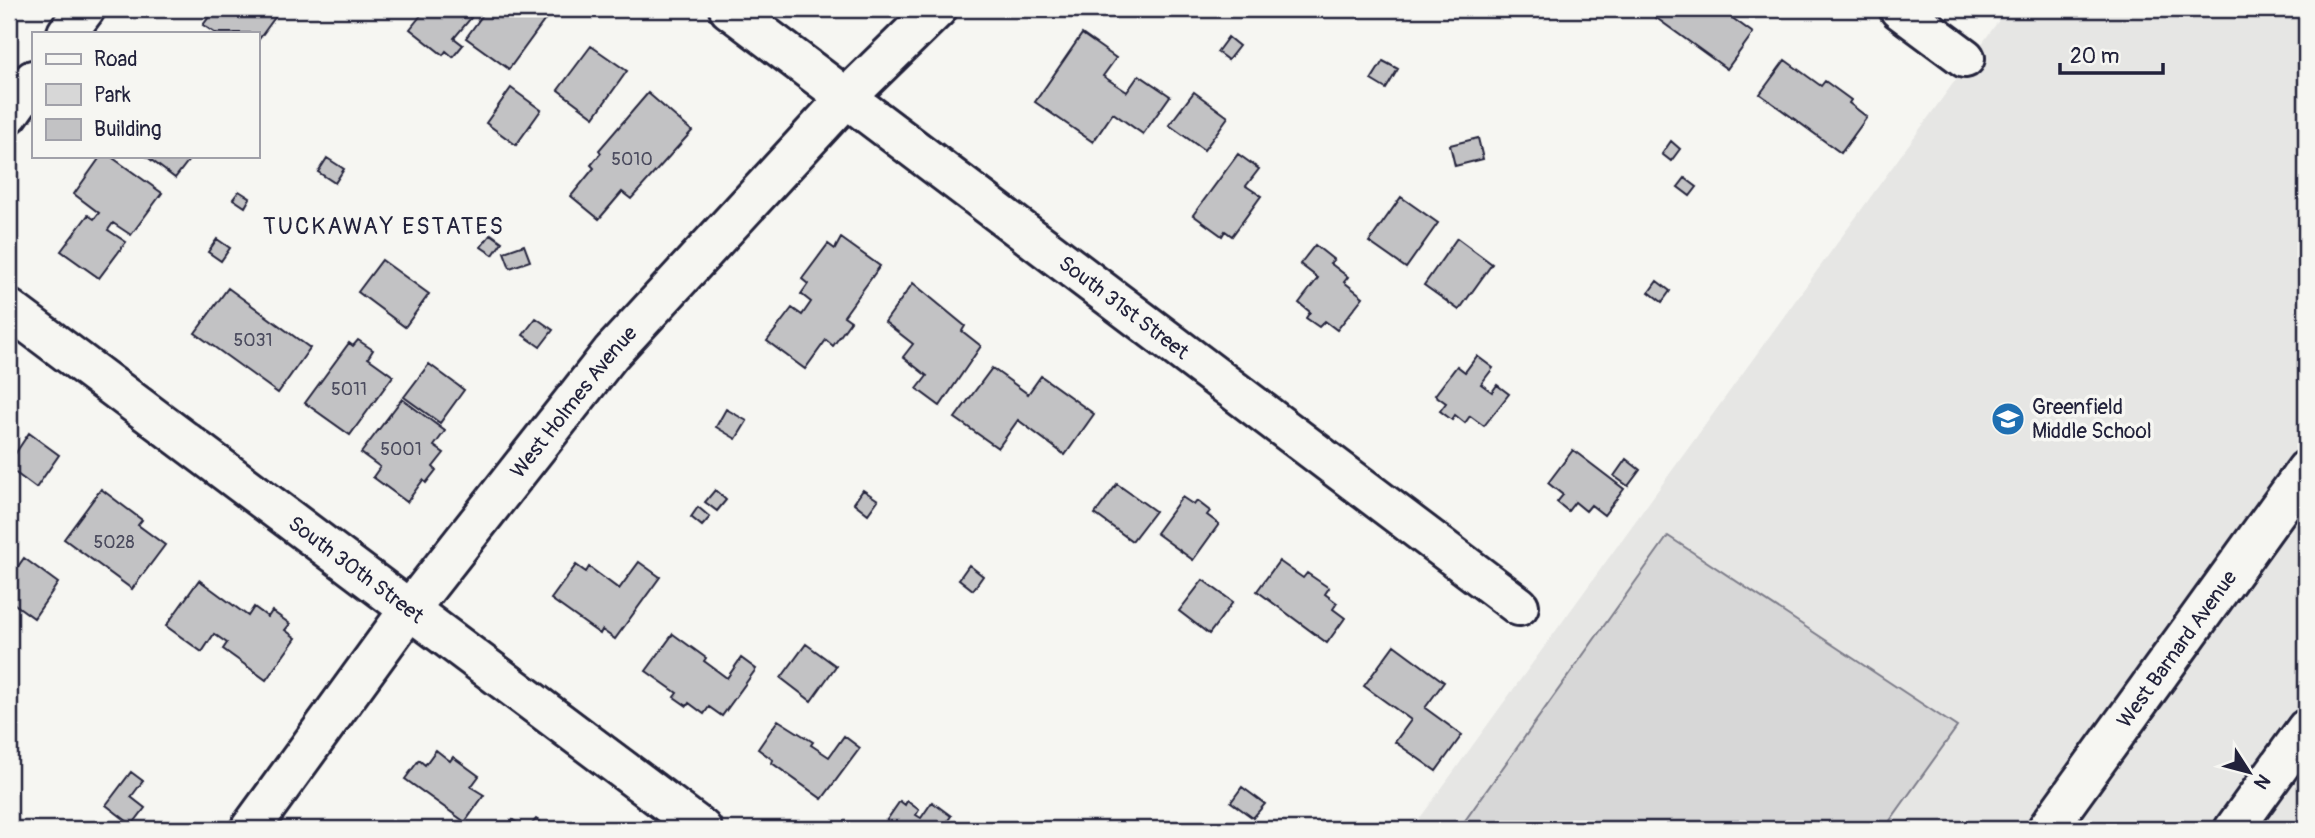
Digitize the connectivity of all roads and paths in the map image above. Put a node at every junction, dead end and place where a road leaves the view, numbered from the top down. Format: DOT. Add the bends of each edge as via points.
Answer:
graph roads {
  1 [pos="85,9"];
  2 [pos="729,9"];
  3 [pos="937,9"];
  4 [pos="1899,9"];
  5 [pos="68,32"];
  6 [pos="1965,58"];
  7 [pos="32,81"];
  8 [pos="848,96"];
  9 [pos="9,114"];
  10 [pos="9,309"];
  11 [pos="2306,470"];
  12 [pos="1519,606"];
  13 [pos="410,610"];
  14 [pos="2306,729"];
  15 [pos="250,829"];
  16 [pos="702,829"];
  17 [pos="2047,829"];
  18 [pos="2234,829"];
  1 -- 5 [label="street"];
  2 -- 8 [label="street, South 31st Street"];
  3 -- 8 [label="street, West Holmes Avenue"];
  4 -- 6 [label="street"];
  7 -- 9 [label="street"];
  8 -- 12 [label="street, South 31st Street"];
  8 -- 13 [label="street, West Holmes Avenue" via="611,353"];
  10 -- 13 [label="street, South 30th Street"];
  11 -- 17 [label="street, West Barnard Avenue"];
  13 -- 15 [label="street, West Holmes Avenue"];
  13 -- 16 [label="street, South 30th Street"];
  14 -- 18 [label="street"];
}
